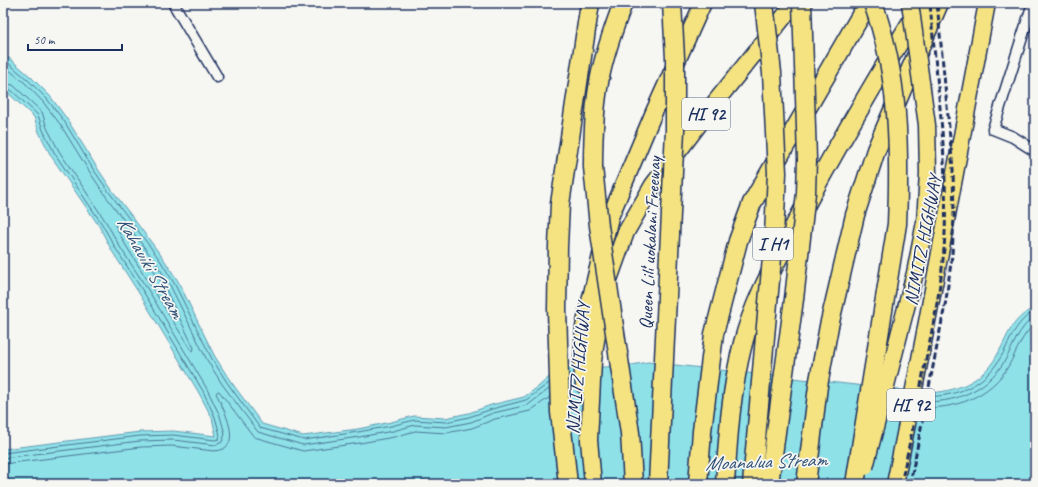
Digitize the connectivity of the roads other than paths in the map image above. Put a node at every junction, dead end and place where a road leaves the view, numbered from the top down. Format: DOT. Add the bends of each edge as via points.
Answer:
graph roads {
  1 [pos="173,3"];
  2 [pos="590,3"];
  3 [pos="623,3"];
  4 [pos="672,3"];
  5 [pos="703,3"];
  6 [pos="764,3"];
  7 [pos="795,3"];
  8 [pos="802,3"];
  9 [pos="868,3"];
  10 [pos="873,3"];
  11 [pos="910,3"];
  12 [pos="923,3"];
  13 [pos="939,3"];
  14 [pos="987,3"];
  15 [pos="1033,3"];
  16 [pos="217,77"];
  17 [pos="1035,151"];
  18 [pos="589,440"];
  19 [pos="568,484"];
  20 [pos="593,484"];
  21 [pos="633,484"];
  22 [pos="658,484"];
  23 [pos="698,484"];
  24 [pos="725,484"];
  25 [pos="752,484"];
  26 [pos="769,484"];
  27 [pos="806,484"];
  28 [pos="856,484"];
  29 [pos="860,484"];
  30 [pos="895,484"];
  1 -- 16 [label="street"];
  2 -- 19 [label="highway" via="560,204 558,246 560,412"];
  3 -- 21 [label="highway, bridge" via="600,76 593,167 599,226 630,432"];
  4 -- 22 [label="highway, Queen Liliʻuokalani Freeway, bridge" via="675,130"];
  5 -- 18 [label="main road, bridge" via="610,217 584,327 582,362"];
  6 -- 25 [label="highway, I H1, bridge" via="772,73 777,173"];
  7 -- 18 [label="main road, NIMITZ HIGHWAY / HI 92, bridge" via="653,185 626,232 602,299 593,362"];
  8 -- 26 [label="highway, bridge" via="806,193"];
  9 -- 23 [label="highway" via="752,203 738,241 714,334"];
  10 -- 28 [label="highway, bridge" via="889,60 895,98 898,150 897,224"];
  11 -- 29 [label="main road, bridge" via="927,125 925,222 892,368"];
  12 -- 24 [label="highway, bridge" via="826,166 756,301 743,344 730,411"];
  13 -- 27 [label="highway, bridge" via="876,150 855,215 818,386"];
  14 -- 30 [label="main road, NIMITZ HIGHWAY / HI 92"];
  15 -- 17 [label="street" via="993,129 1013,137"];
  18 -- 20 [label="main road, NIMITZ HIGHWAY / HI 92"];
}
